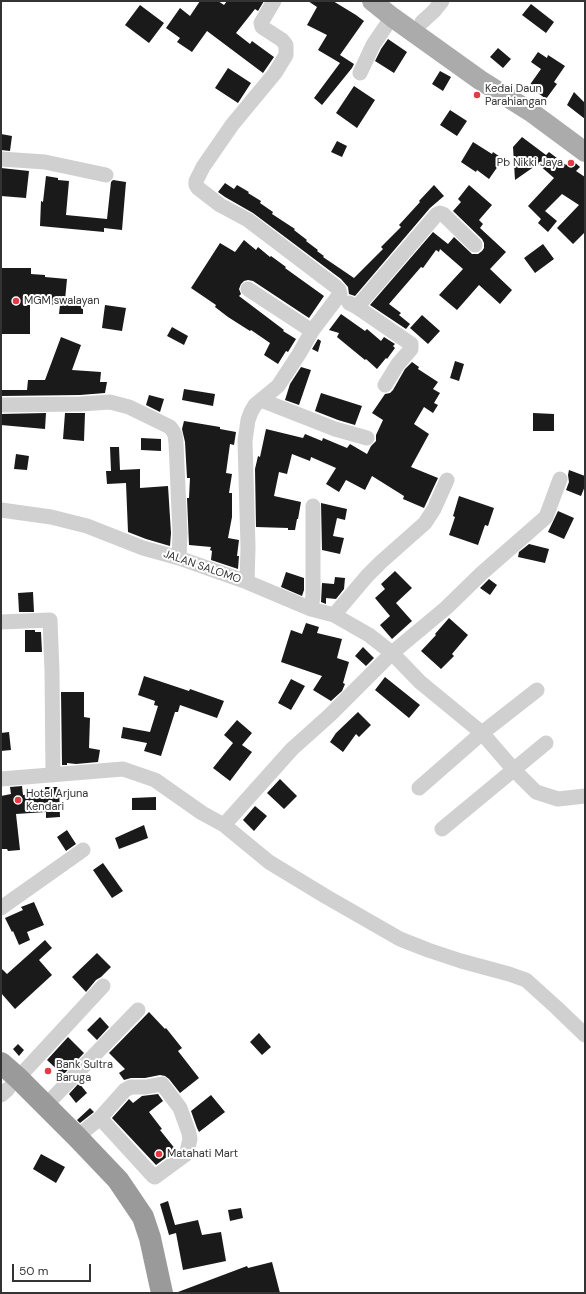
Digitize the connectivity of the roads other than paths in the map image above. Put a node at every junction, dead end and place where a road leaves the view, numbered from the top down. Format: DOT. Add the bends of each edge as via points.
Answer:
graph roads {
  1 [pos="274,1"];
  2 [pos="372,1"];
  3 [pos="442,1"];
  4 [pos="393,9"];
  5 [pos="422,22"];
  6 [pos="360,73"];
  7 [pos="585,136"];
  8 [pos="585,152"];
  9 [pos="1,159"];
  10 [pos="106,175"];
  11 [pos="475,245"];
  12 [pos="248,289"];
  13 [pos="338,298"];
  14 [pos="357,307"];
  15 [pos="312,331"];
  16 [pos="385,386"];
  17 [pos="261,400"];
  18 [pos="1,405"];
  19 [pos="367,438"];
  20 [pos="560,479"];
  21 [pos="447,480"];
  22 [pos="313,506"];
  23 [pos="1,510"];
  24 [pos="179,558"];
  25 [pos="247,582"];
  26 [pos="311,609"];
  27 [pos="334,615"];
  28 [pos="1,622"];
  29 [pos="392,653"];
  30 [pos="537,690"];
  31 [pos="482,733"];
  32 [pos="546,743"];
  33 [pos="514,770"];
  34 [pos="53,775"];
  35 [pos="1,779"];
  36 [pos="419,788"];
  37 [pos="585,796"];
  38 [pos="224,825"];
  39 [pos="442,830"];
  40 [pos="83,850"];
  41 [pos="1,908"];
  42 [pos="103,986"];
  43 [pos="138,1010"];
  44 [pos="585,1035"];
  45 [pos="1,1064"];
  46 [pos="7,1086"];
  47 [pos="45,1106"];
  48 [pos="100,1118"];
  49 [pos="78,1137"];
  50 [pos="149,1293"];
  51 [pos="162,1293"];
  1 -- 13 [label="street" via="261,23 262,27 286,45 286,54 275,73 232,125 203,167 196,185 220,205 248,220 335,286 340,292"];
  2 -- 4 [label="main road"];
  3 -- 5 [label="street"];
  4 -- 5 [label="main road"];
  4 -- 6 [label="street"];
  4 -- 8 [label="main road" via="480,80 531,112"];
  5 -- 7 [label="main road"];
  9 -- 10 [label="street" via="45,162"];
  11 -- 14 [label="street" via="443,214 436,214"];
  12 -- 15 [label="street"];
  13 -- 14 [label="street"];
  13 -- 15 [label="street"];
  14 -- 16 [label="street" via="411,344 411,349 398,364"];
  15 -- 17 [label="street" via="278,386"];
  17 -- 19 [label="street" via="335,429"];
  17 -- 25 [label="street" via="248,420 246,441"];
  18 -- 24 [label="street" via="110,402 129,407 170,427 176,443"];
  20 -- 29 [label="street" via="546,517 446,608"];
  21 -- 27 [label="street" via="425,523 367,576"];
  22 -- 26 [label="street"];
  23 -- 24 [label="street, JALAN SALOMO" via="72,522 143,548"];
  24 -- 25 [label="street, JALAN SALOMO"];
  25 -- 26 [label="street, JALAN SALOMO"];
  26 -- 27 [label="street, JALAN SALOMO"];
  27 -- 29 [label="street, JALAN SALOMO" via="369,635"];
  28 -- 34 [label="street" via="50,620"];
  29 -- 31 [label="street, JALAN SALOMO" via="420,682"];
  29 -- 38 [label="street" via="292,749"];
  30 -- 31 [label="street"];
  31 -- 33 [label="street, JALAN SALOMO"];
  31 -- 36 [label="street"];
  32 -- 33 [label="street"];
  33 -- 37 [label="street, JALAN SALOMO" via="536,792 558,799"];
  33 -- 39 [label="street"];
  34 -- 35 [label="street"];
  34 -- 38 [label="street" via="123,769 155,780"];
  38 -- 44 [label="street" via="269,862 400,939 441,955 526,980"];
  40 -- 41 [label="street"];
  42 -- 46 [label="street"];
  43 -- 47 [label="street"];
  45 -- 46 [label="highway"];
  46 -- 47 [label="highway"];
  46 -- 50 [label="highway" via="108,1190 125,1216 136,1240"];
  47 -- 49 [label="highway"];
  48 -- 48 [label="street" via="155,1177 187,1152 190,1139 180,1108 162,1084 128,1088"];
  48 -- 49 [label="street"];
  49 -- 51 [label="highway" via="118,1180 143,1217"];
}
